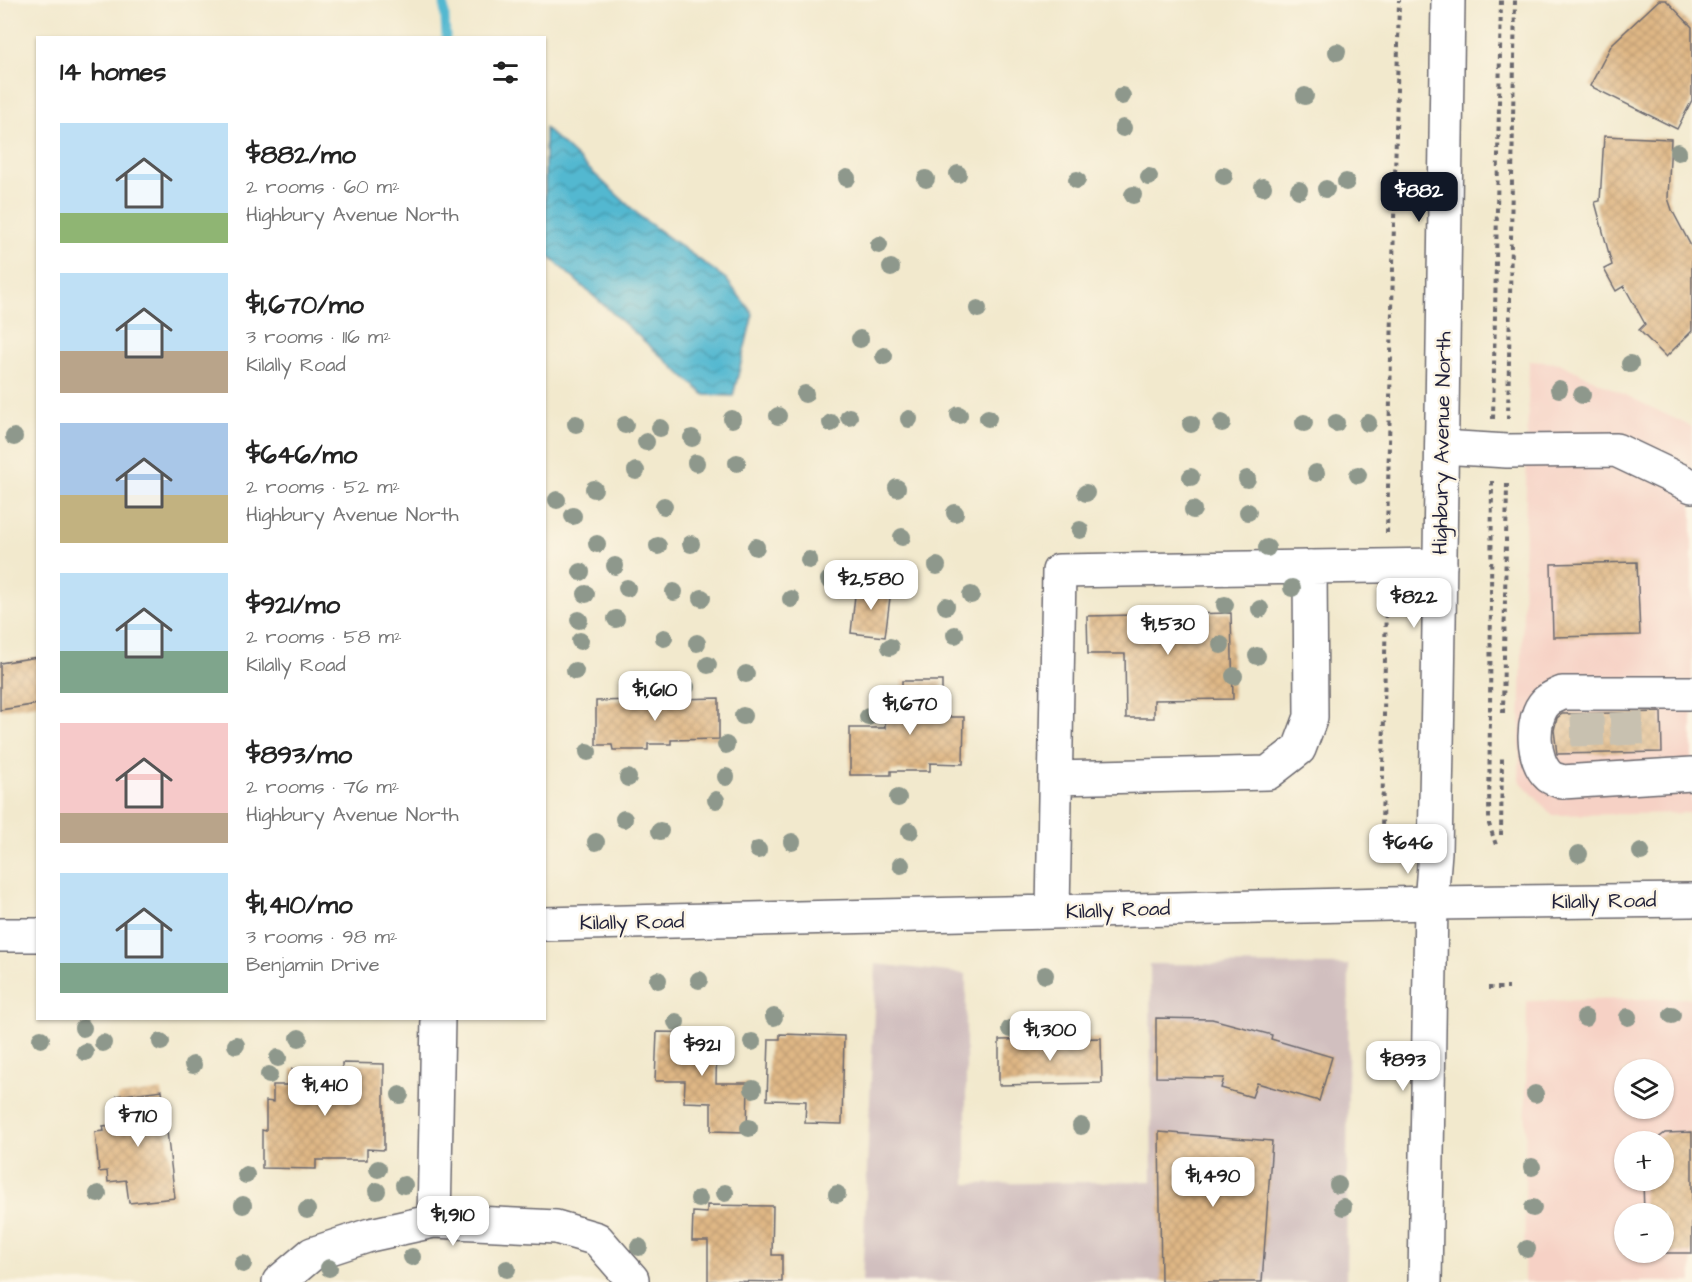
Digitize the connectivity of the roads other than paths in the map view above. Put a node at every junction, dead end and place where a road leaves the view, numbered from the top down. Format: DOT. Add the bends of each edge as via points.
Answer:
graph roads {
  1 [pos="1448,0"];
  2 [pos="1442,447"];
  3 [pos="1692,486"];
  4 [pos="1440,565"];
  5 [pos="1310,567"];
  6 [pos="1692,693"];
  7 [pos="1692,774"];
  8 [pos="1055,778"];
  9 [pos="1692,900"];
  10 [pos="1431,903"];
  11 [pos="1053,912"];
  12 [pos="546,924"];
  13 [pos="0,935"];
  14 [pos="36,935"];
  15 [pos="438,1020"];
  16 [pos="434,1221"];
  17 [pos="279,1282"];
  18 [pos="632,1282"];
  19 [pos="1425,1282"];
  1 -- 2 [label="street, Highbury Avenue North"];
  2 -- 3 [label="street" via="1616,450"];
  2 -- 4 [label="street, Highbury Avenue North"];
  4 -- 5 [label="street"];
  4 -- 10 [label="street, Highbury Avenue North"];
  5 -- 8 [label="street" via="1311,717 1299,749 1268,773"];
  5 -- 8 [label="street" via="1059,571"];
  6 -- 7 [label="street" via="1586,703 1562,693 1546,701 1538,716 1535,738 1537,758 1549,776 1562,782 1589,767 1630,765"];
  8 -- 11 [label="street"];
  9 -- 10 [label="street, Kilally Road"];
  10 -- 11 [label="street, Kilally Road"];
  10 -- 19 [label="street, Highbury Avenue North"];
  11 -- 12 [label="street, Kilally Road"];
  13 -- 14 [label="street"];
  15 -- 16 [label="street"];
  16 -- 17 [label="street" via="370,1235 312,1254"];
  16 -- 18 [label="street" via="556,1227 597,1239"];
}
